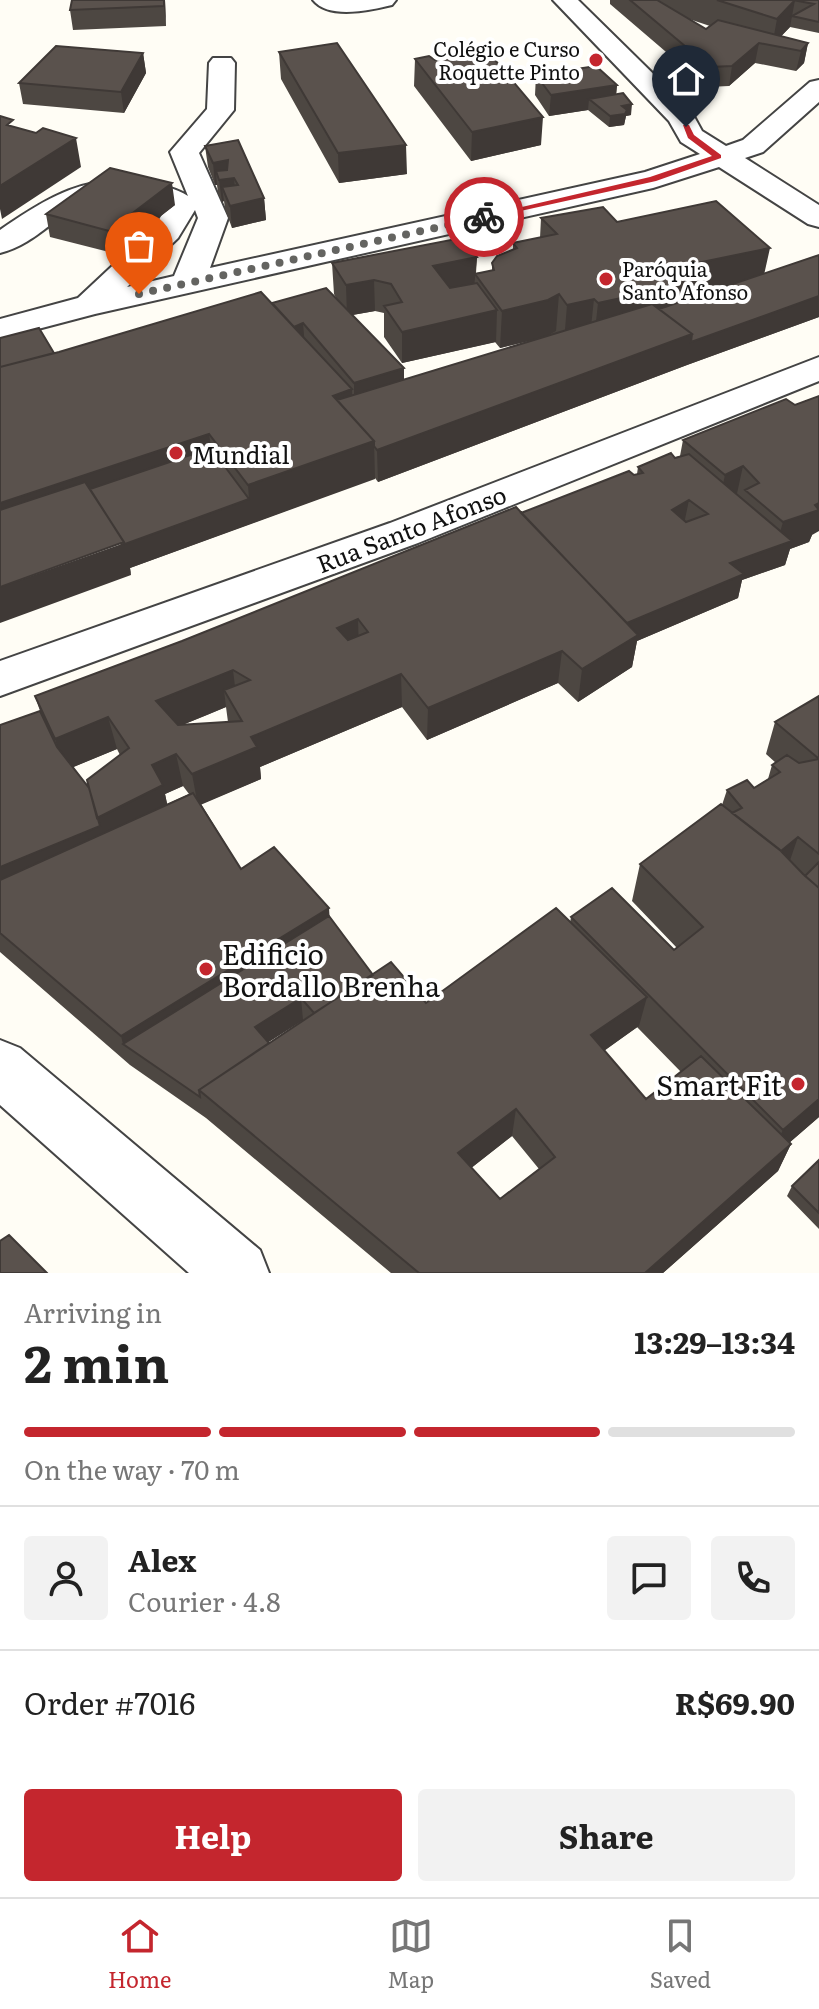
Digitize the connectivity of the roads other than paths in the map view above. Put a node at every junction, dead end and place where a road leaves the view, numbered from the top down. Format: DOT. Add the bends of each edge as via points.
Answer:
graph roads {
  1 [pos="384,0"];
  2 [pos="565,0"];
  3 [pos="333,3"];
  4 [pos="222,63"];
  5 [pos="819,88"];
  6 [pos="806,137"];
  7 [pos="753,146"];
  8 [pos="718,156"];
  9 [pos="819,218"];
  10 [pos="0,244"];
  11 [pos="188,283"];
  12 [pos="89,305"];
  13 [pos="0,329"];
  14 [pos="819,368"];
  15 [pos="0,679"];
  16 [pos="0,1067"];
  17 [pos="237,1273"];
  1 -- 3 [label="street"];
  2 -- 8 [label="street" via="681,117 691,136"];
  4 -- 11 [label="street" via="220,110 184,152 213,218"];
  5 -- 7 [label="street"];
  6 -- 7 [label="street"];
  7 -- 8 [label="street"];
  8 -- 9 [label="street"];
  8 -- 11 [label="street" via="653,179"];
  10 -- 12 [label="street" via="70,197 92,189 124,186 176,199 182,206 167,231"];
  11 -- 12 [label="street"];
  12 -- 13 [label="street"];
  14 -- 15 [label="street, Rua Santo Afonso" via="404,533"];
  16 -- 17 [label="street"];
}
